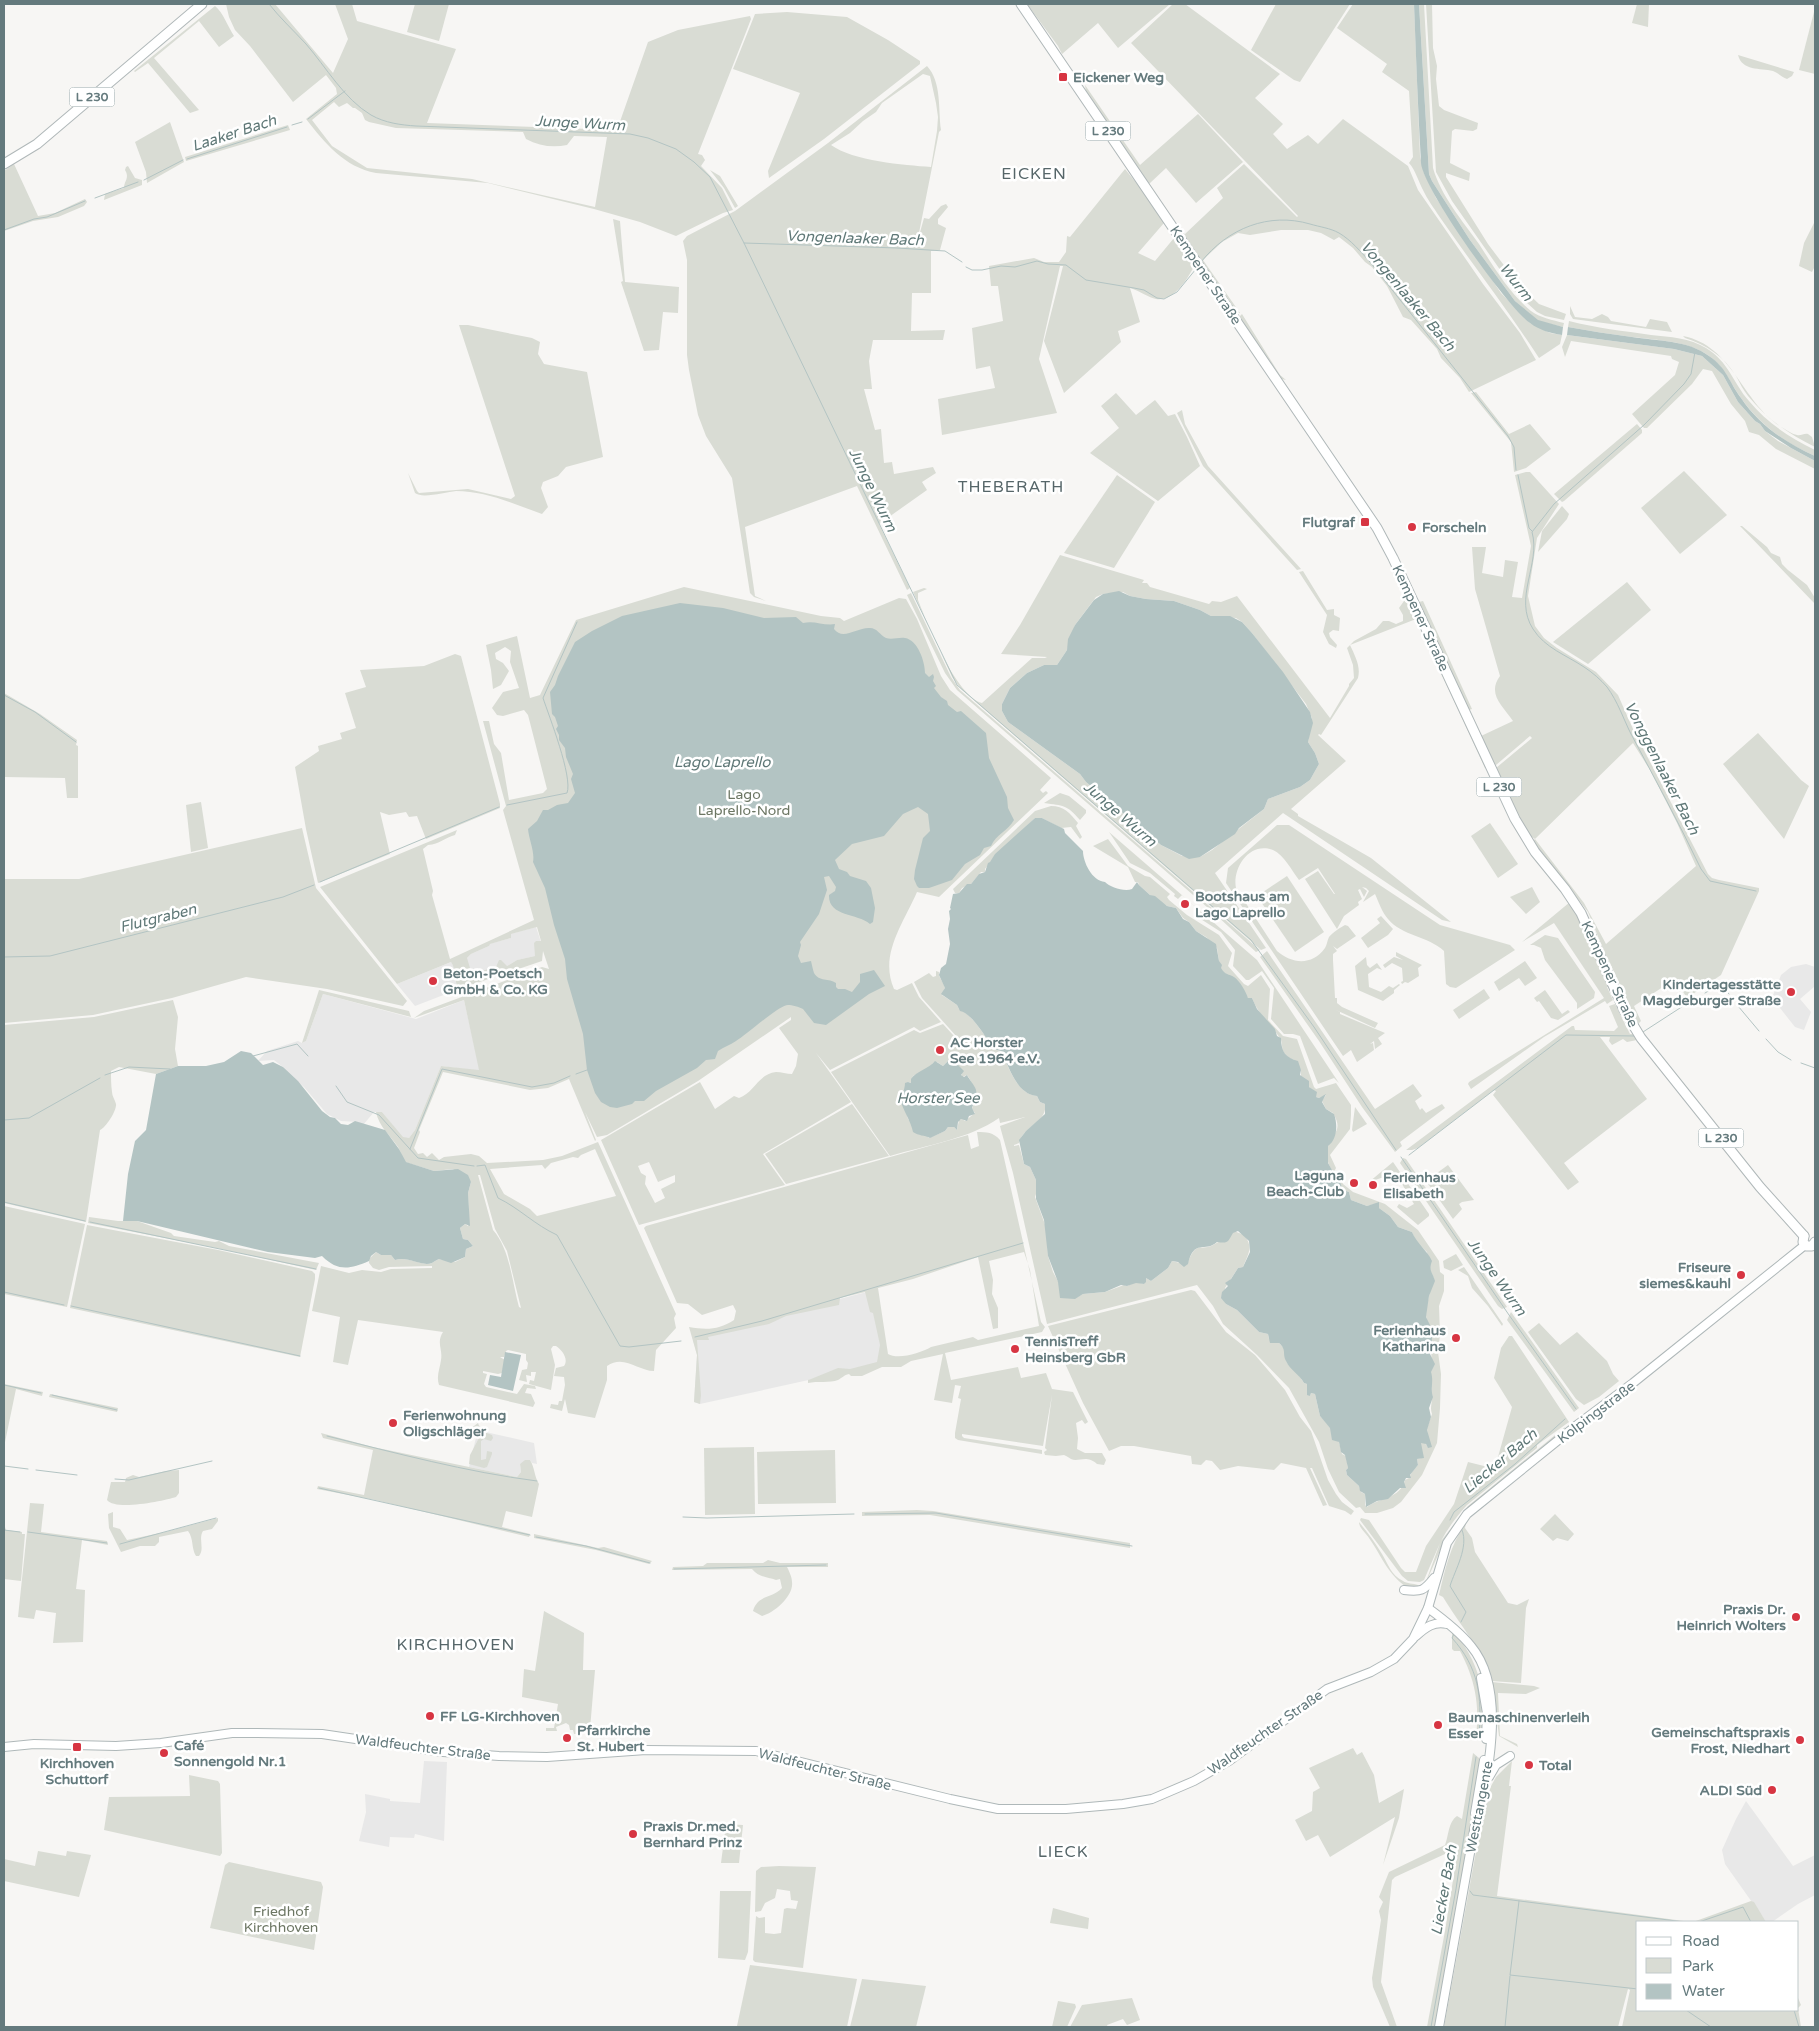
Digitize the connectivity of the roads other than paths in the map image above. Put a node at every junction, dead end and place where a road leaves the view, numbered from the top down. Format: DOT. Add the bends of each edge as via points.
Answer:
graph roads {
  1 [pos="202,4"];
  2 [pos="1021,4"];
  3 [pos="4,164"];
  4 [pos="1812,1242"];
  5 [pos="1438,1572"];
  6 [pos="1404,1590"];
  7 [pos="1428,1608"];
  8 [pos="1449,1623"];
  9 [pos="1412,1639"];
  10 [pos="1466,1642"];
  11 [pos="4,1747"];
  12 [pos="1510,1756"];
  13 [pos="1486,1784"];
  14 [pos="1475,1825"];
  15 [pos="1439,2027"];
  1 -- 3 [label="main road, L 230" via="37,144"];
  2 -- 4 [label="main road, Kempener Straße / L 230" via="1377,528 1515,819 1535,852 1581,913 1640,1038 1760,1186"];
  4 -- 5 [label="street, Kolpingstraße" via="1477,1504 1452,1535"];
  5 -- 6 [label="street" via="1423,1590"];
  5 -- 7 [label="street, Kolpingstraße"];
  7 -- 8 [label="street, Westtangente"];
  7 -- 9 [label="street, Waldfeuchter Straße"];
  8 -- 9 [label="street" via="1430,1625"];
  8 -- 10 [label="street, Westtangente"];
  9 -- 11 [label="street, Waldfeuchter Straße" via="1394,1659 1320,1693 1241,1753 1194,1781 1142,1801 1066,1809 1017,1810 978,1806 756,1751 646,1750 547,1757 499,1756 449,1753 322,1734 258,1733 232,1733 125,1746 34,1744"];
  10 -- 13 [label="street, Westtangente" via="1481,1664 1491,1698 1492,1726"];
  10 -- 14 [label="street" via="1482,1680 1487,1713"];
  12 -- 13 [label="street" via="1496,1764"];
  13 -- 14 [label="street, Westtangente"];
  14 -- 15 [label="street, Westtangente"];
}
